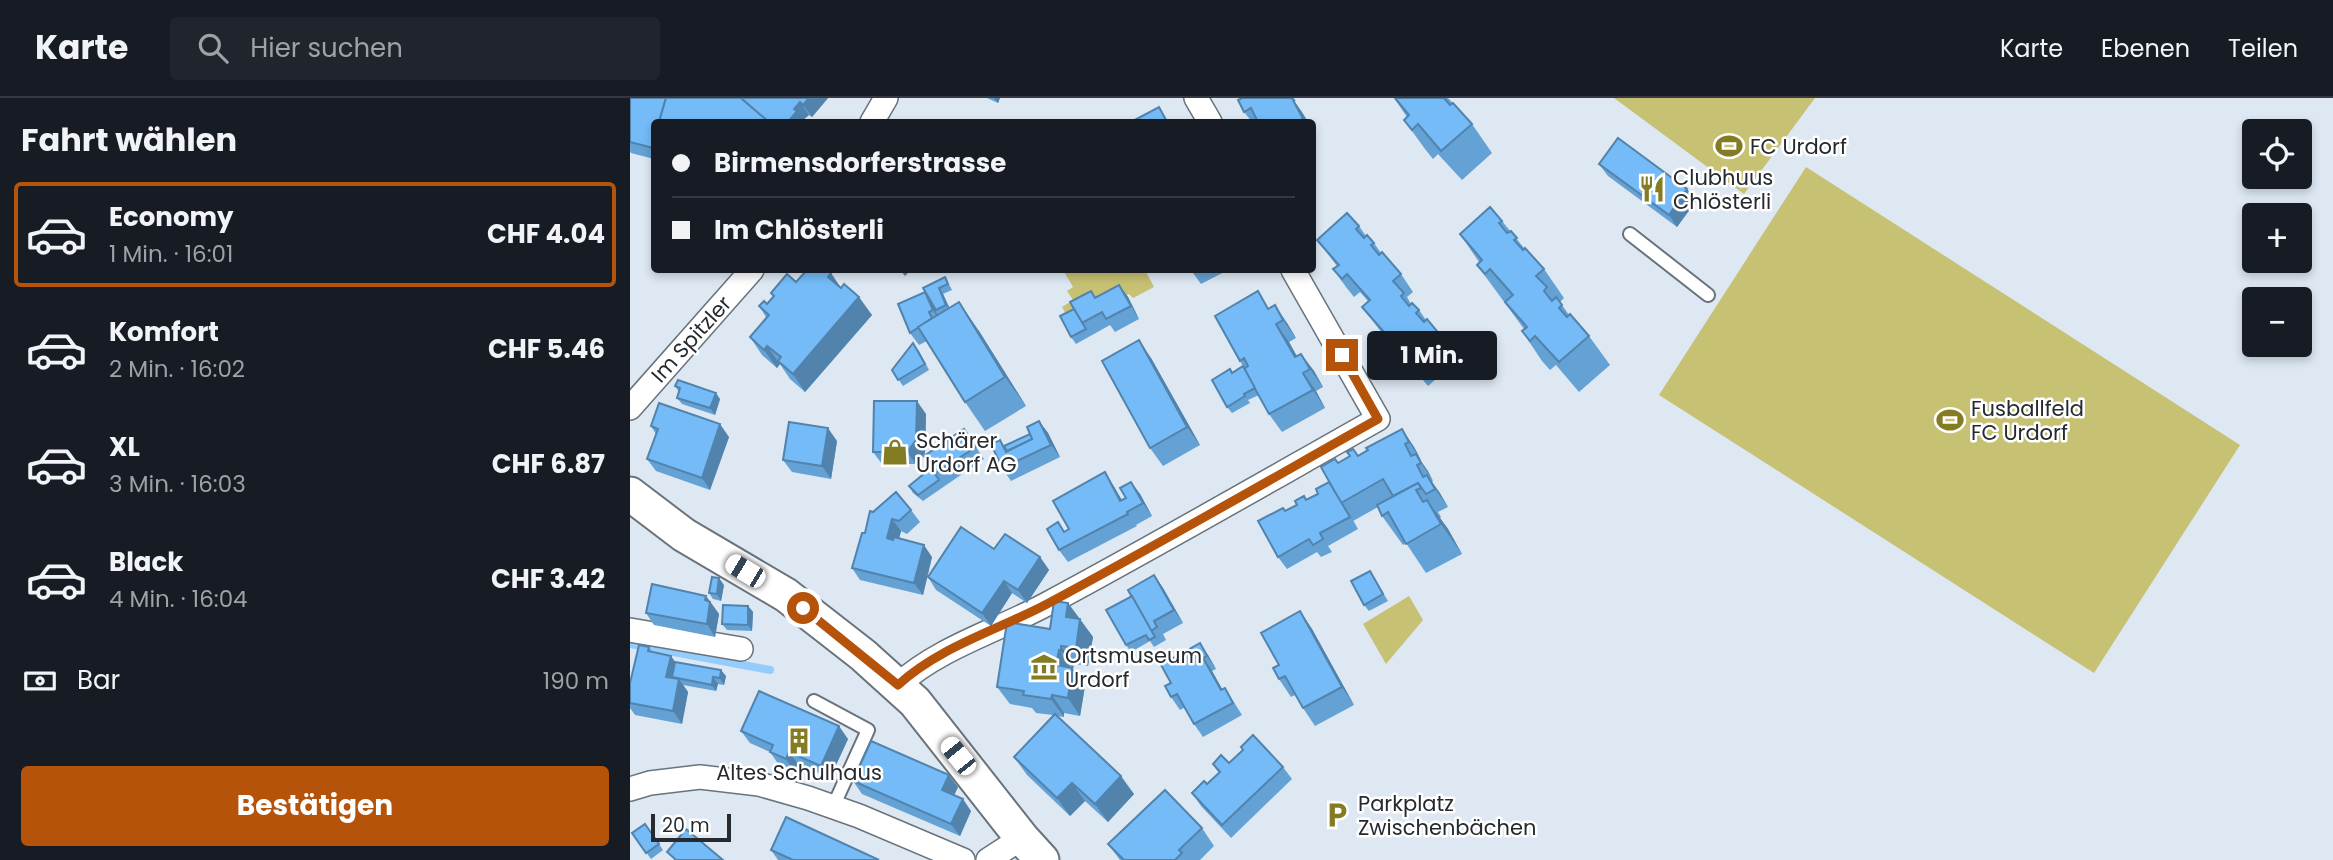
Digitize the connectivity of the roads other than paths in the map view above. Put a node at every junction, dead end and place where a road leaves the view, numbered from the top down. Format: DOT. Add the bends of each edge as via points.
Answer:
graph roads {
  1 [pos="886,98"];
  2 [pos="1196,98"];
  3 [pos="874,119"];
  4 [pos="1208,119"];
  5 [pos="1630,234"];
  6 [pos="749,273"];
  7 [pos="1295,273"];
  8 [pos="1708,295"];
  9 [pos="630,408"];
  10 [pos="630,494"];
  11 [pos="630,630"];
  12 [pos="741,649"];
  13 [pos="898,685"];
  14 [pos="814,701"];
  15 [pos="630,789"];
  16 [pos="833,807"];
  17 [pos="1032,849"];
  18 [pos="963,860"];
  19 [pos="988,860"];
  1 -- 3 [label="street"];
  2 -- 4 [label="street"];
  5 -- 8 [label="lane"];
  6 -- 9 [label="street, Im Spitzler"];
  7 -- 13 [label="street" via="1378,419 1024,617 929,661"];
  10 -- 13 [label="main road" via="684,535 786,595"];
  11 -- 12 [label="street"];
  13 -- 17 [label="main road"];
  14 -- 16 [label="lane" via="868,730"];
  15 -- 16 [label="street" via="700,777 759,784"];
  16 -- 18 [label="street"];
  17 -- 19 [label="street"];
}
